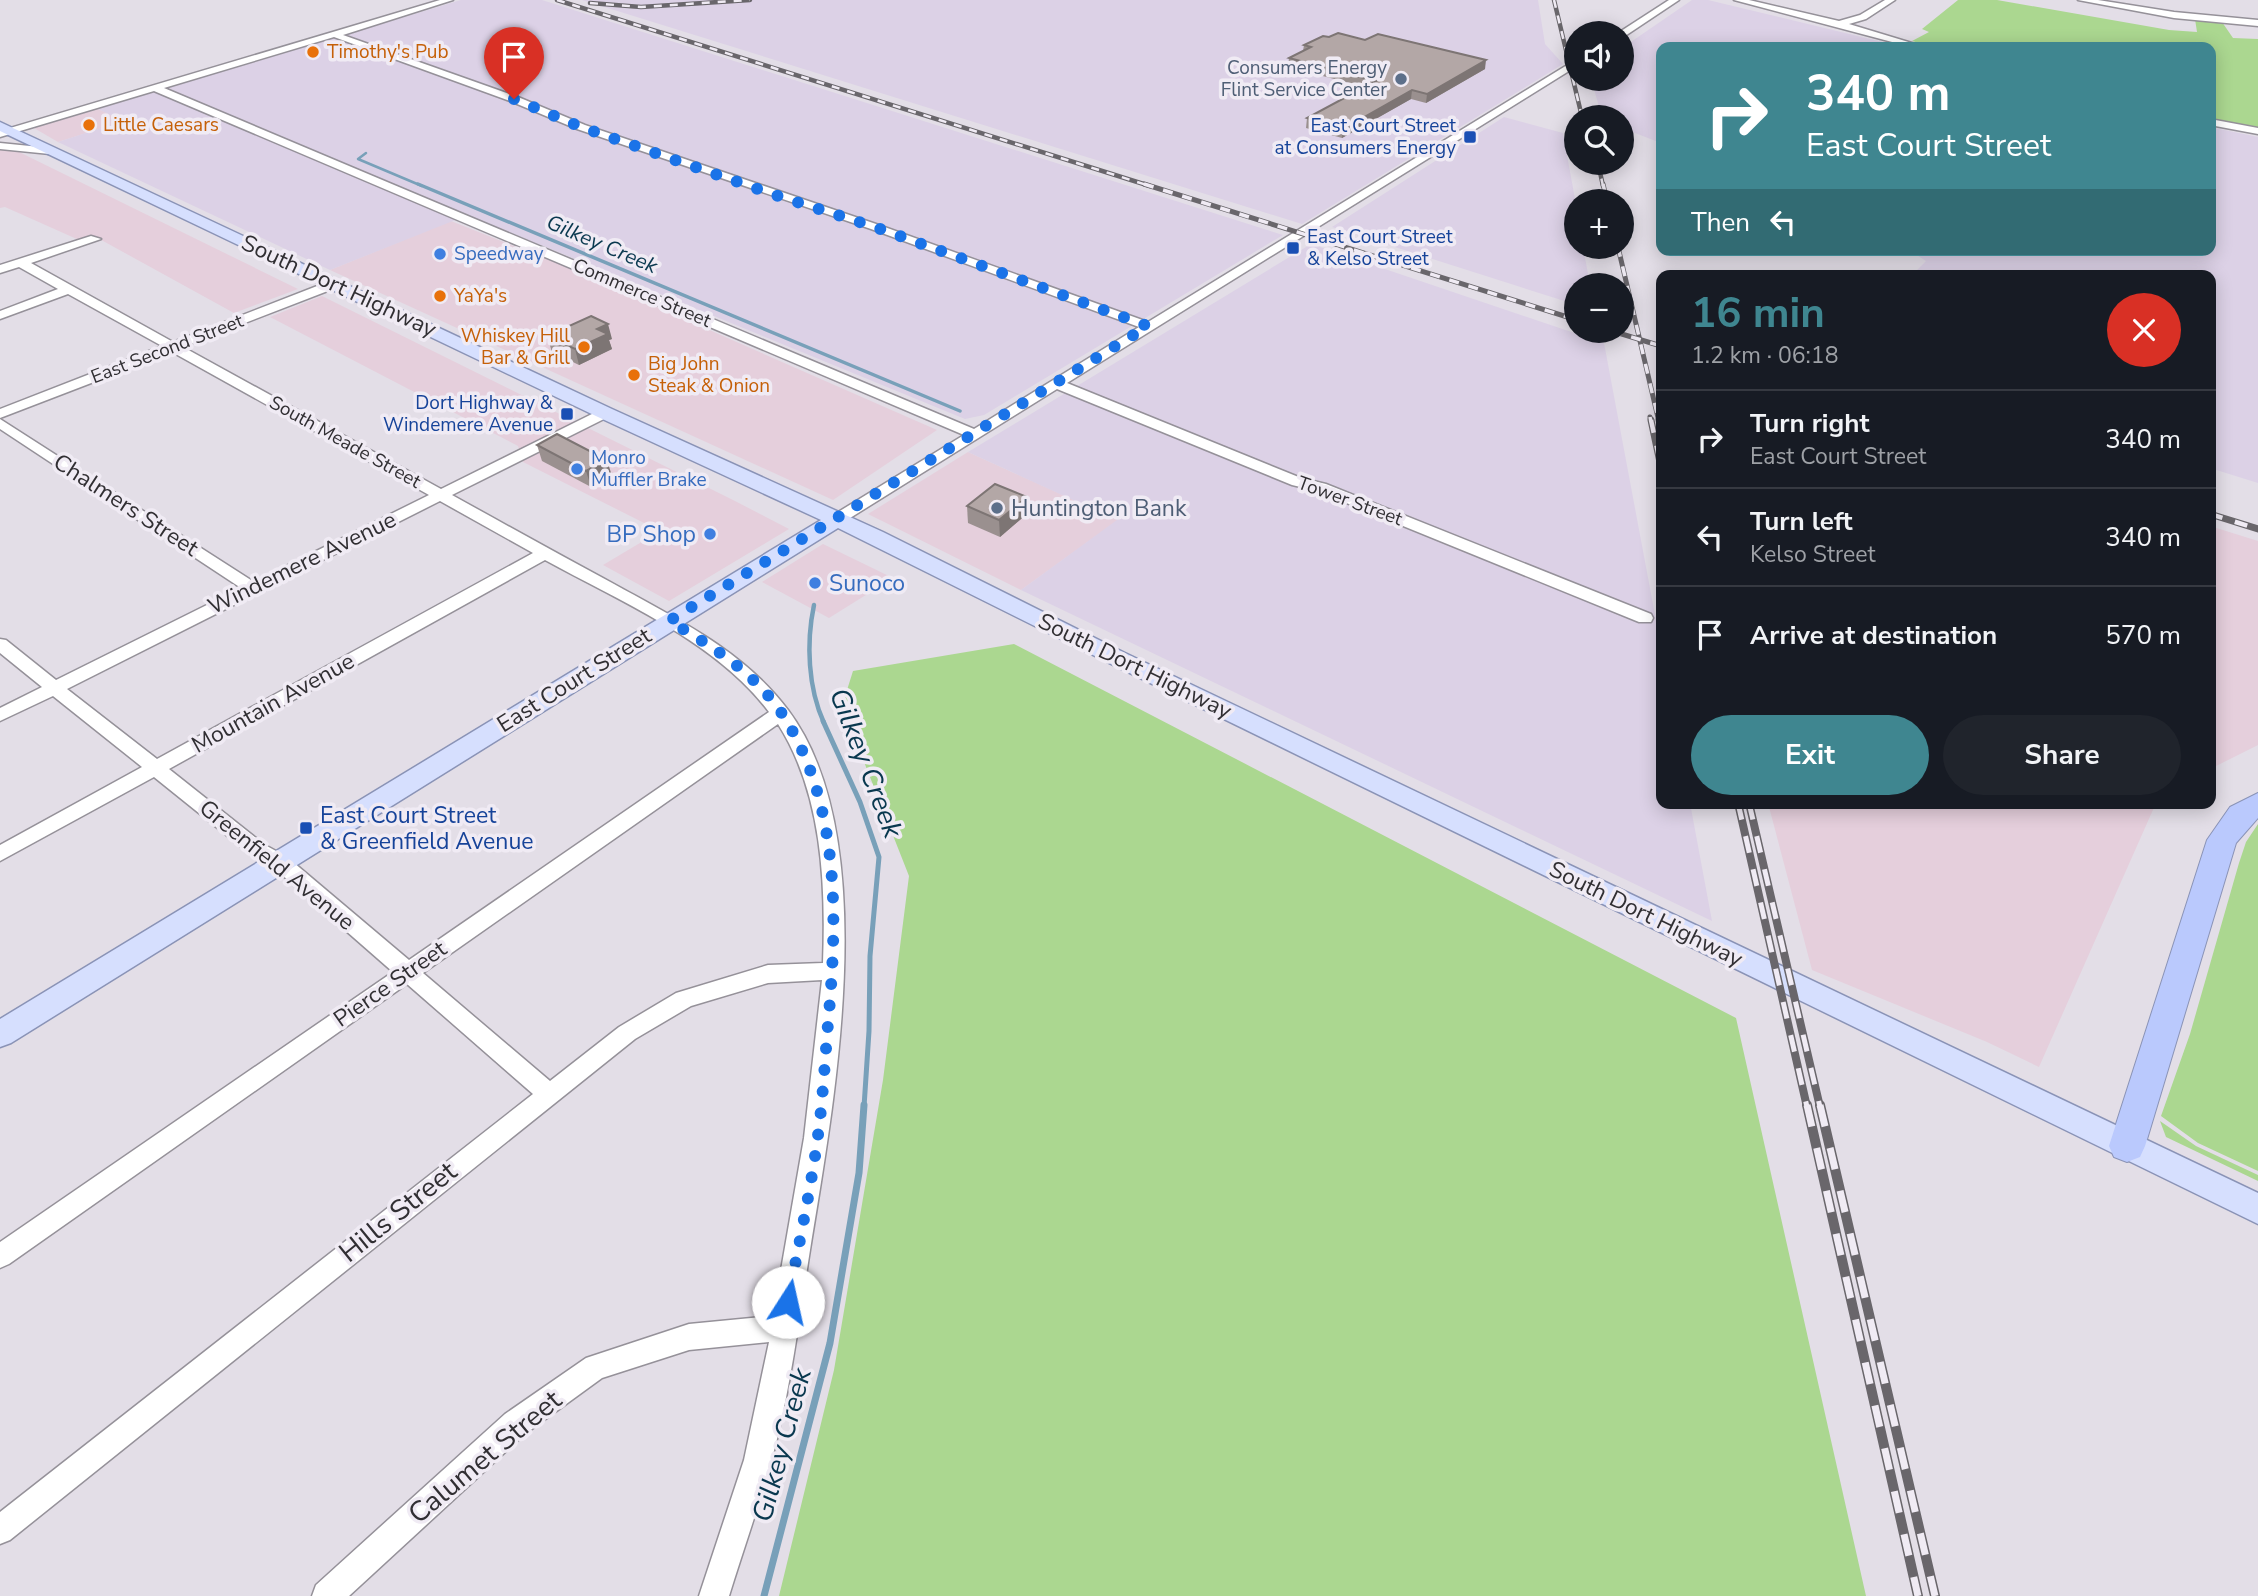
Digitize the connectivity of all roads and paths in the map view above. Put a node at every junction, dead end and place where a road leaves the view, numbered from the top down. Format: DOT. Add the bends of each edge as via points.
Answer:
graph roads {
  1 [pos="449,0"];
  2 [pos="1675,0"];
  3 [pos="1738,0"];
  4 [pos="1891,0"];
  5 [pos="2082,0"];
  6 [pos="2258,23"];
  7 [pos="1839,24"];
  8 [pos="1634,26"];
  9 [pos="333,34"];
  10 [pos="1902,42"];
  11 [pos="1564,70"];
  12 [pos="155,89"];
  13 [pos="2216,123"];
  14 [pos="2,131"];
  15 [pos="2258,131"];
  16 [pos="0,146"];
  17 [pos="50,151"];
  18 [pos="95,239"];
  19 [pos="21,263"];
  20 [pos="0,269"];
  21 [pos="334,284"];
  22 [pos="66,290"];
  23 [pos="0,315"];
  24 [pos="1148,326"];
  25 [pos="171,347"];
  26 [pos="1056,384"];
  27 [pos="605,413"];
  28 [pos="0,414"];
  29 [pos="0,423"];
  30 [pos="972,433"];
  31 [pos="440,495"];
  32 [pos="836,520"];
  33 [pos="546,553"];
  34 [pos="252,588"];
  35 [pos="1645,618"];
  36 [pos="669,621"];
  37 [pos="0,644"];
  38 [pos="55,687"];
  39 [pos="782,713"];
  40 [pos="0,715"];
  41 [pos="155,768"];
  42 [pos="2258,804"];
  43 [pos="0,853"];
  44 [pos="280,862"];
  45 [pos="408,971"];
  46 [pos="833,971"];
  47 [pos="0,1034"];
  48 [pos="548,1093"];
  49 [pos="2127,1146"];
  50 [pos="2258,1209"];
  51 [pos="0,1256"];
  52 [pos="783,1328"];
  53 [pos="0,1530"];
  54 [pos="327,1596"];
  55 [pos="713,1596"];
  1 -- 9 [label="street"];
  2 -- 8 [label="street"];
  3 -- 7 [label="street"];
  4 -- 7 [label="street" via="1863,17"];
  5 -- 6 [label="street"];
  7 -- 10 [label="street"];
  9 -- 12 [label="street"];
  9 -- 24 [label="street" via="581,127"];
  11 -- 24 [label="street, East Court Street"];
  12 -- 14 [label="street"];
  12 -- 30 [label="street, Commerce Street"];
  13 -- 15 [label="street"];
  14 -- 17 [label="main road, South Dort Highway"];
  16 -- 17 [label="street"];
  17 -- 21 [label="main road, South Dort Highway"];
  18 -- 19 [label="street"];
  19 -- 20 [label="street"];
  19 -- 22 [label="street, South Meade Street"];
  21 -- 25 [label="street, East Second Street"];
  21 -- 27 [label="main road, South Dort Highway"];
  22 -- 23 [label="street"];
  22 -- 25 [label="street, South Meade Street"];
  24 -- 26 [label="street, East Court Street"];
  25 -- 28 [label="street, East Second Street"];
  25 -- 31 [label="street, South Meade Street"];
  26 -- 30 [label="street, East Court Street"];
  26 -- 35 [label="street, Tower Street"];
  27 -- 31 [label="street, Windemere Avenue"];
  27 -- 32 [label="main road, South Dort Highway"];
  29 -- 34 [label="street, Chalmers Street"];
  30 -- 32 [label="street, East Court Street"];
  31 -- 33 [label="street, South Meade Street"];
  31 -- 34 [label="street, Windemere Avenue"];
  32 -- 36 [label="main road, East Court Street"];
  32 -- 49 [label="main road, South Dort Highway"];
  33 -- 36 [label="street, South Meade Street"];
  33 -- 41 [label="street, Mountain Avenue"];
  34 -- 38 [label="street, Windemere Avenue"];
  36 -- 39 [label="street, South Meade Street" via="738,666"];
  36 -- 44 [label="main road, East Court Street"];
  37 -- 38 [label="street, Greenfield Avenue"];
  38 -- 40 [label="street, Windemere Avenue"];
  38 -- 41 [label="street, Greenfield Avenue"];
  39 -- 45 [label="street, Pierce Street"];
  39 -- 46 [label="street, South Meade Street" via="817,791 829,847"];
  41 -- 43 [label="street, Mountain Avenue"];
  41 -- 44 [label="street, Greenfield Avenue"];
  42 -- 49 [label="highway" via="2241,815 2222,840"];
  44 -- 45 [label="street, Greenfield Avenue"];
  44 -- 47 [label="main road, East Court Street"];
  45 -- 48 [label="street, Greenfield Avenue"];
  45 -- 51 [label="street, Pierce Street"];
  46 -- 48 [label="street, Hills Street" via="768,974 684,999 627,1032"];
  46 -- 52 [label="street, South Meade Street" via="820,1121"];
  48 -- 53 [label="street, Hills Street"];
  49 -- 50 [label="main road, South Dort Highway"];
  52 -- 54 [label="street, Calumet Street" via="689,1337 595,1367 514,1424"];
  52 -- 55 [label="street, South Meade Street" via="769,1416"];
}
